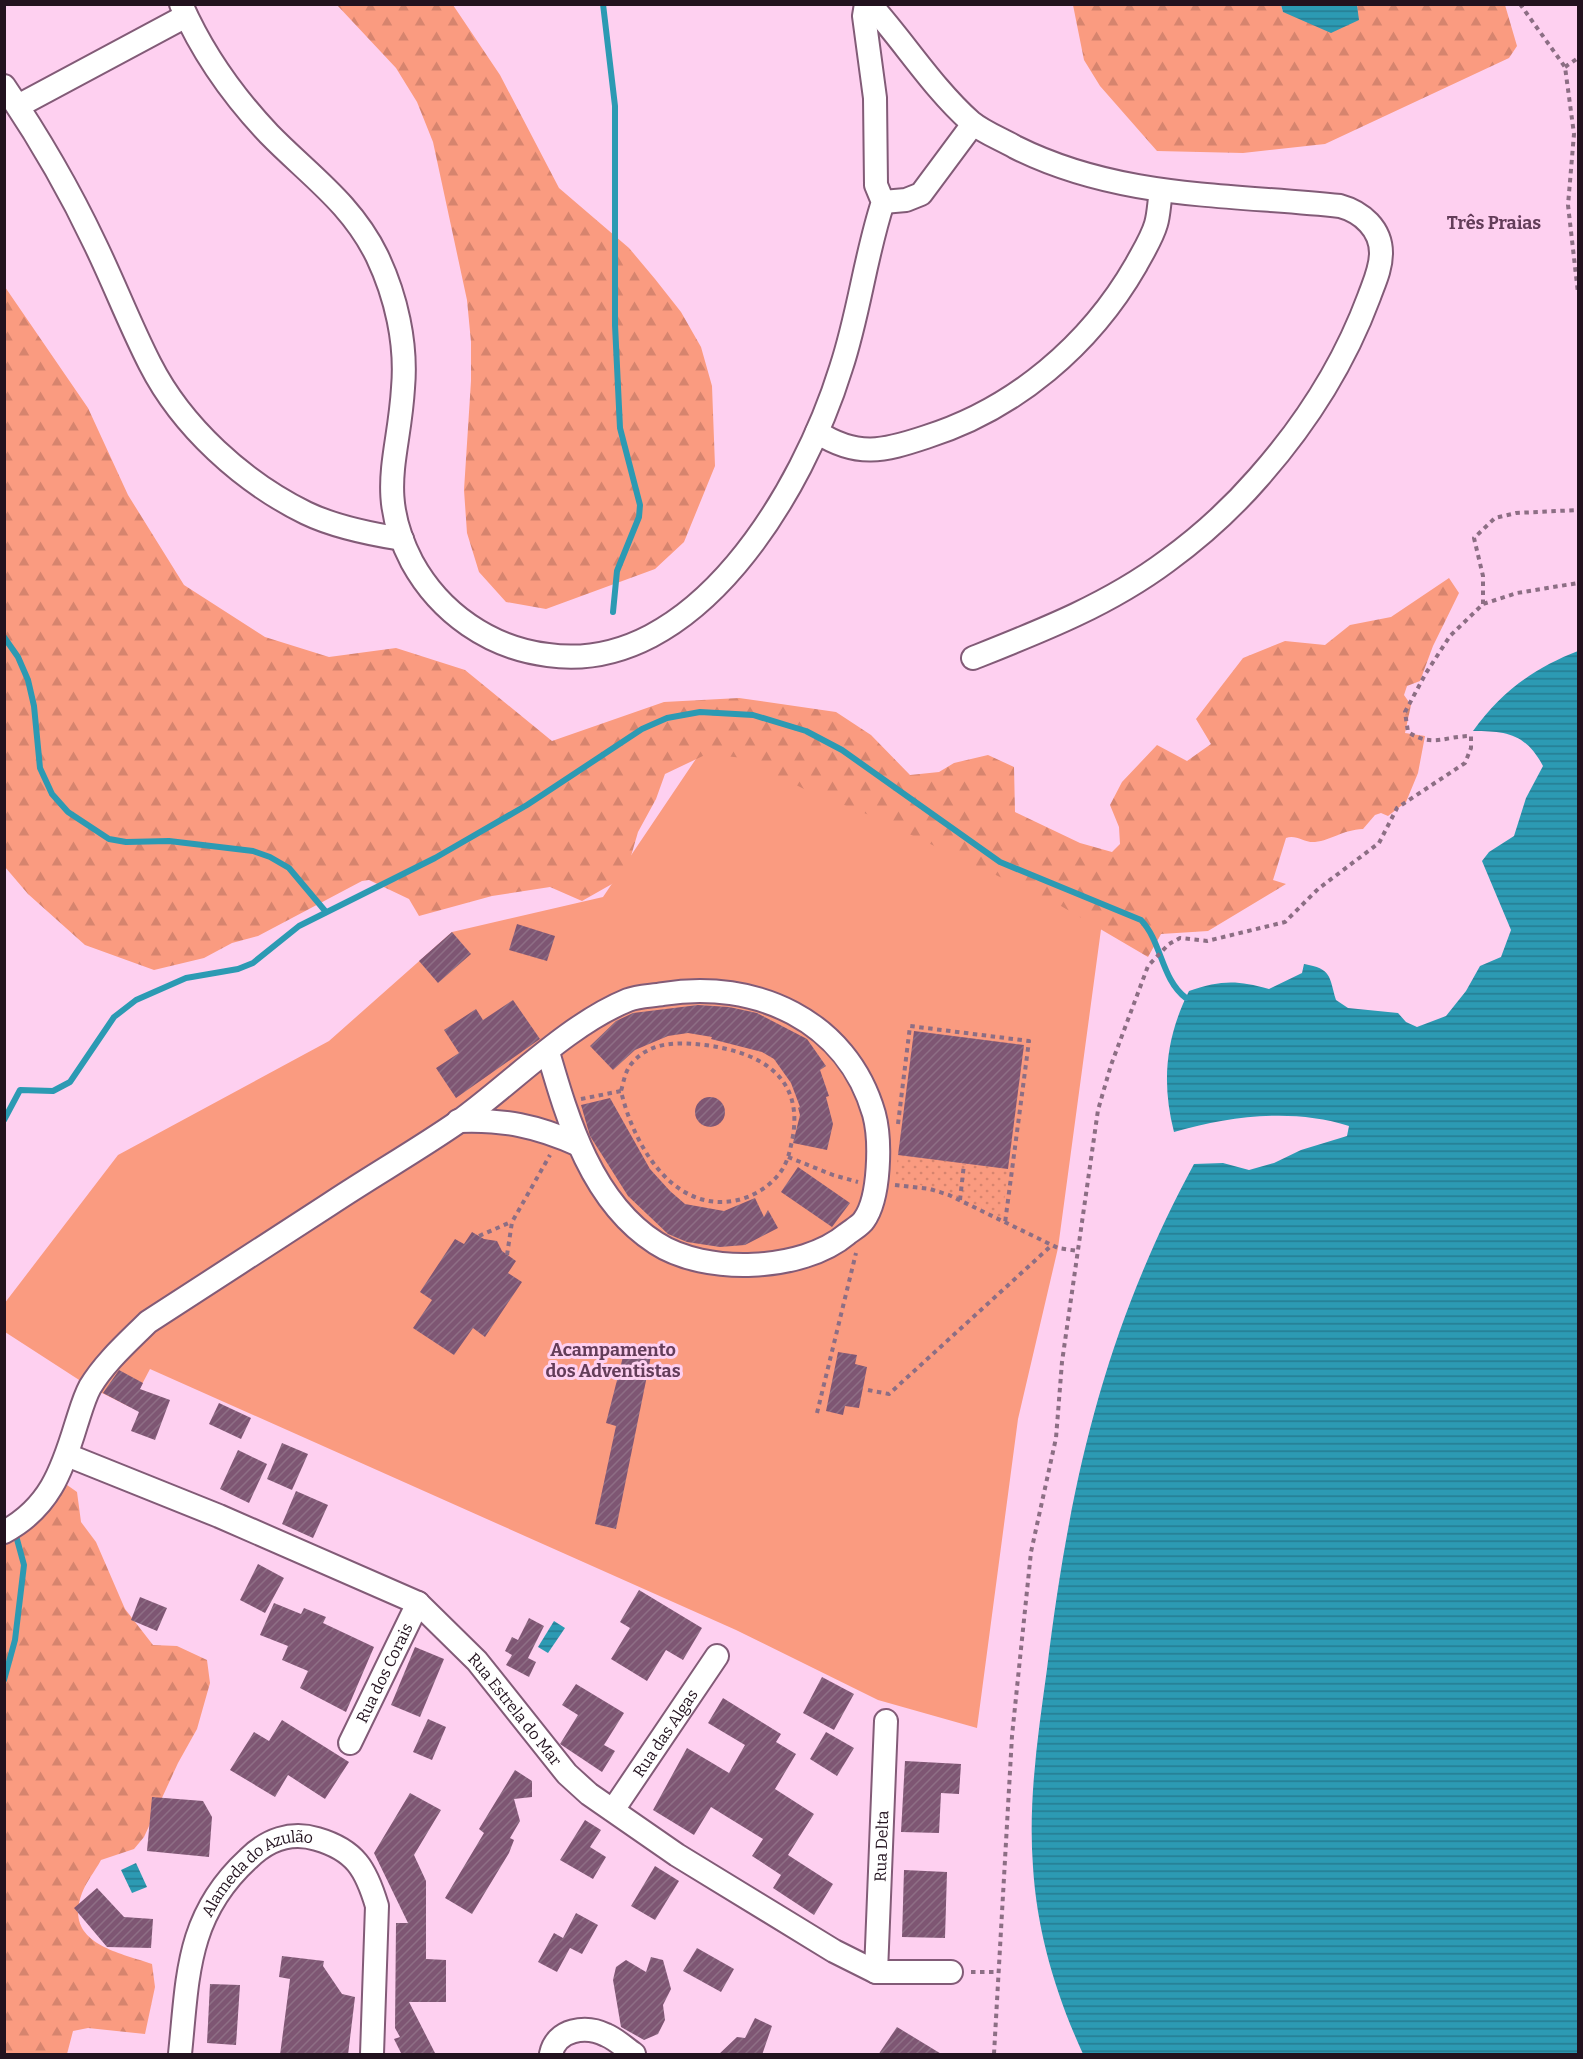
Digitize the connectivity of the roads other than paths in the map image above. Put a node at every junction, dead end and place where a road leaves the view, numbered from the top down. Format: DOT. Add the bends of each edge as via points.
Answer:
graph roads {
  1 [pos="868,4"];
  2 [pos="184,10"];
  3 [pos="4,86"];
  4 [pos="18,106"];
  5 [pos="974,124"];
  6 [pos="1161,192"];
  7 [pos="883,202"];
  8 [pos="817,432"];
  9 [pos="402,539"];
  10 [pos="973,658"];
  11 [pos="548,1052"];
  12 [pos="458,1122"];
  13 [pos="569,1141"];
  14 [pos="67,1455"];
  15 [pos="4,1532"];
  16 [pos="418,1603"];
  17 [pos="717,1656"];
  18 [pos="886,1721"];
  19 [pos="350,1743"];
  20 [pos="614,1810"];
  21 [pos="876,1972"];
  22 [pos="951,1972"];
  23 [pos="180,2055"];
  24 [pos="372,2055"];
  25 [pos="551,2055"];
  26 [pos="634,2055"];
  1 -- 5 [label="street" via="920,69"];
  1 -- 7 [label="street" via="864,16 874,98 876,185"];
  2 -- 4 [label="street"];
  2 -- 9 [label="street" via="209,56 246,107 350,213 387,280 404,358 391,472 393,507"];
  3 -- 4 [label="street"];
  4 -- 9 [label="street" via="94,241 150,365 200,434 250,479 308,514"];
  5 -- 6 [label="street" via="1051,163 1114,183"];
  5 -- 7 [label="street" via="921,194"];
  6 -- 8 [label="street" via="1156,223 1108,308 1063,357 1016,394 964,423 895,448 855,449"];
  6 -- 10 [label="street" via="1340,206 1359,213 1373,228 1381,251 1363,312 1327,384 1282,450 1199,536 1141,579 1097,605"];
  7 -- 8 [label="street" via="843,365"];
  8 -- 9 [label="street" via="764,526 717,584 674,624 616,651 552,656 520,650 489,638 436,597"];
  11 -- 12 [label="street"];
  11 -- 13 [label="street"];
  11 -- 13 [label="street" via="590,1020 630,999 702,991 764,1000 802,1017 833,1040 857,1075 874,1114 879,1149 876,1184 864,1220 836,1243 797,1260 749,1266 700,1260 657,1245 626,1218"];
  12 -- 13 [label="street" via="520,1123"];
  12 -- 14 [label="street" via="148,1322 118,1351 90,1387"];
  14 -- 15 [label="street" via="59,1478 42,1501 20,1523"];
  14 -- 16 [label="street, Rua Estrela do Mar"];
  16 -- 19 [label="street, Rua dos Corais"];
  16 -- 20 [label="street, Rua Estrela do Mar" via="477,1661 567,1774"];
  17 -- 20 [label="street, Rua das Algas"];
  18 -- 21 [label="street, Rua Delta"];
  20 -- 21 [label="street, Rua Estrela do Mar" via="678,1855 834,1951"];
  21 -- 22 [label="street, Rua Estrela do Mar"];
  23 -- 24 [label="street, Alameda do Azulão" via="190,1959 204,1916 229,1876 264,1844 301,1834 339,1846 352,1856 372,1888 377,1906"];
  25 -- 26 [label="street" via="552,2047 564,2034 583,2028 606,2035"];
}
